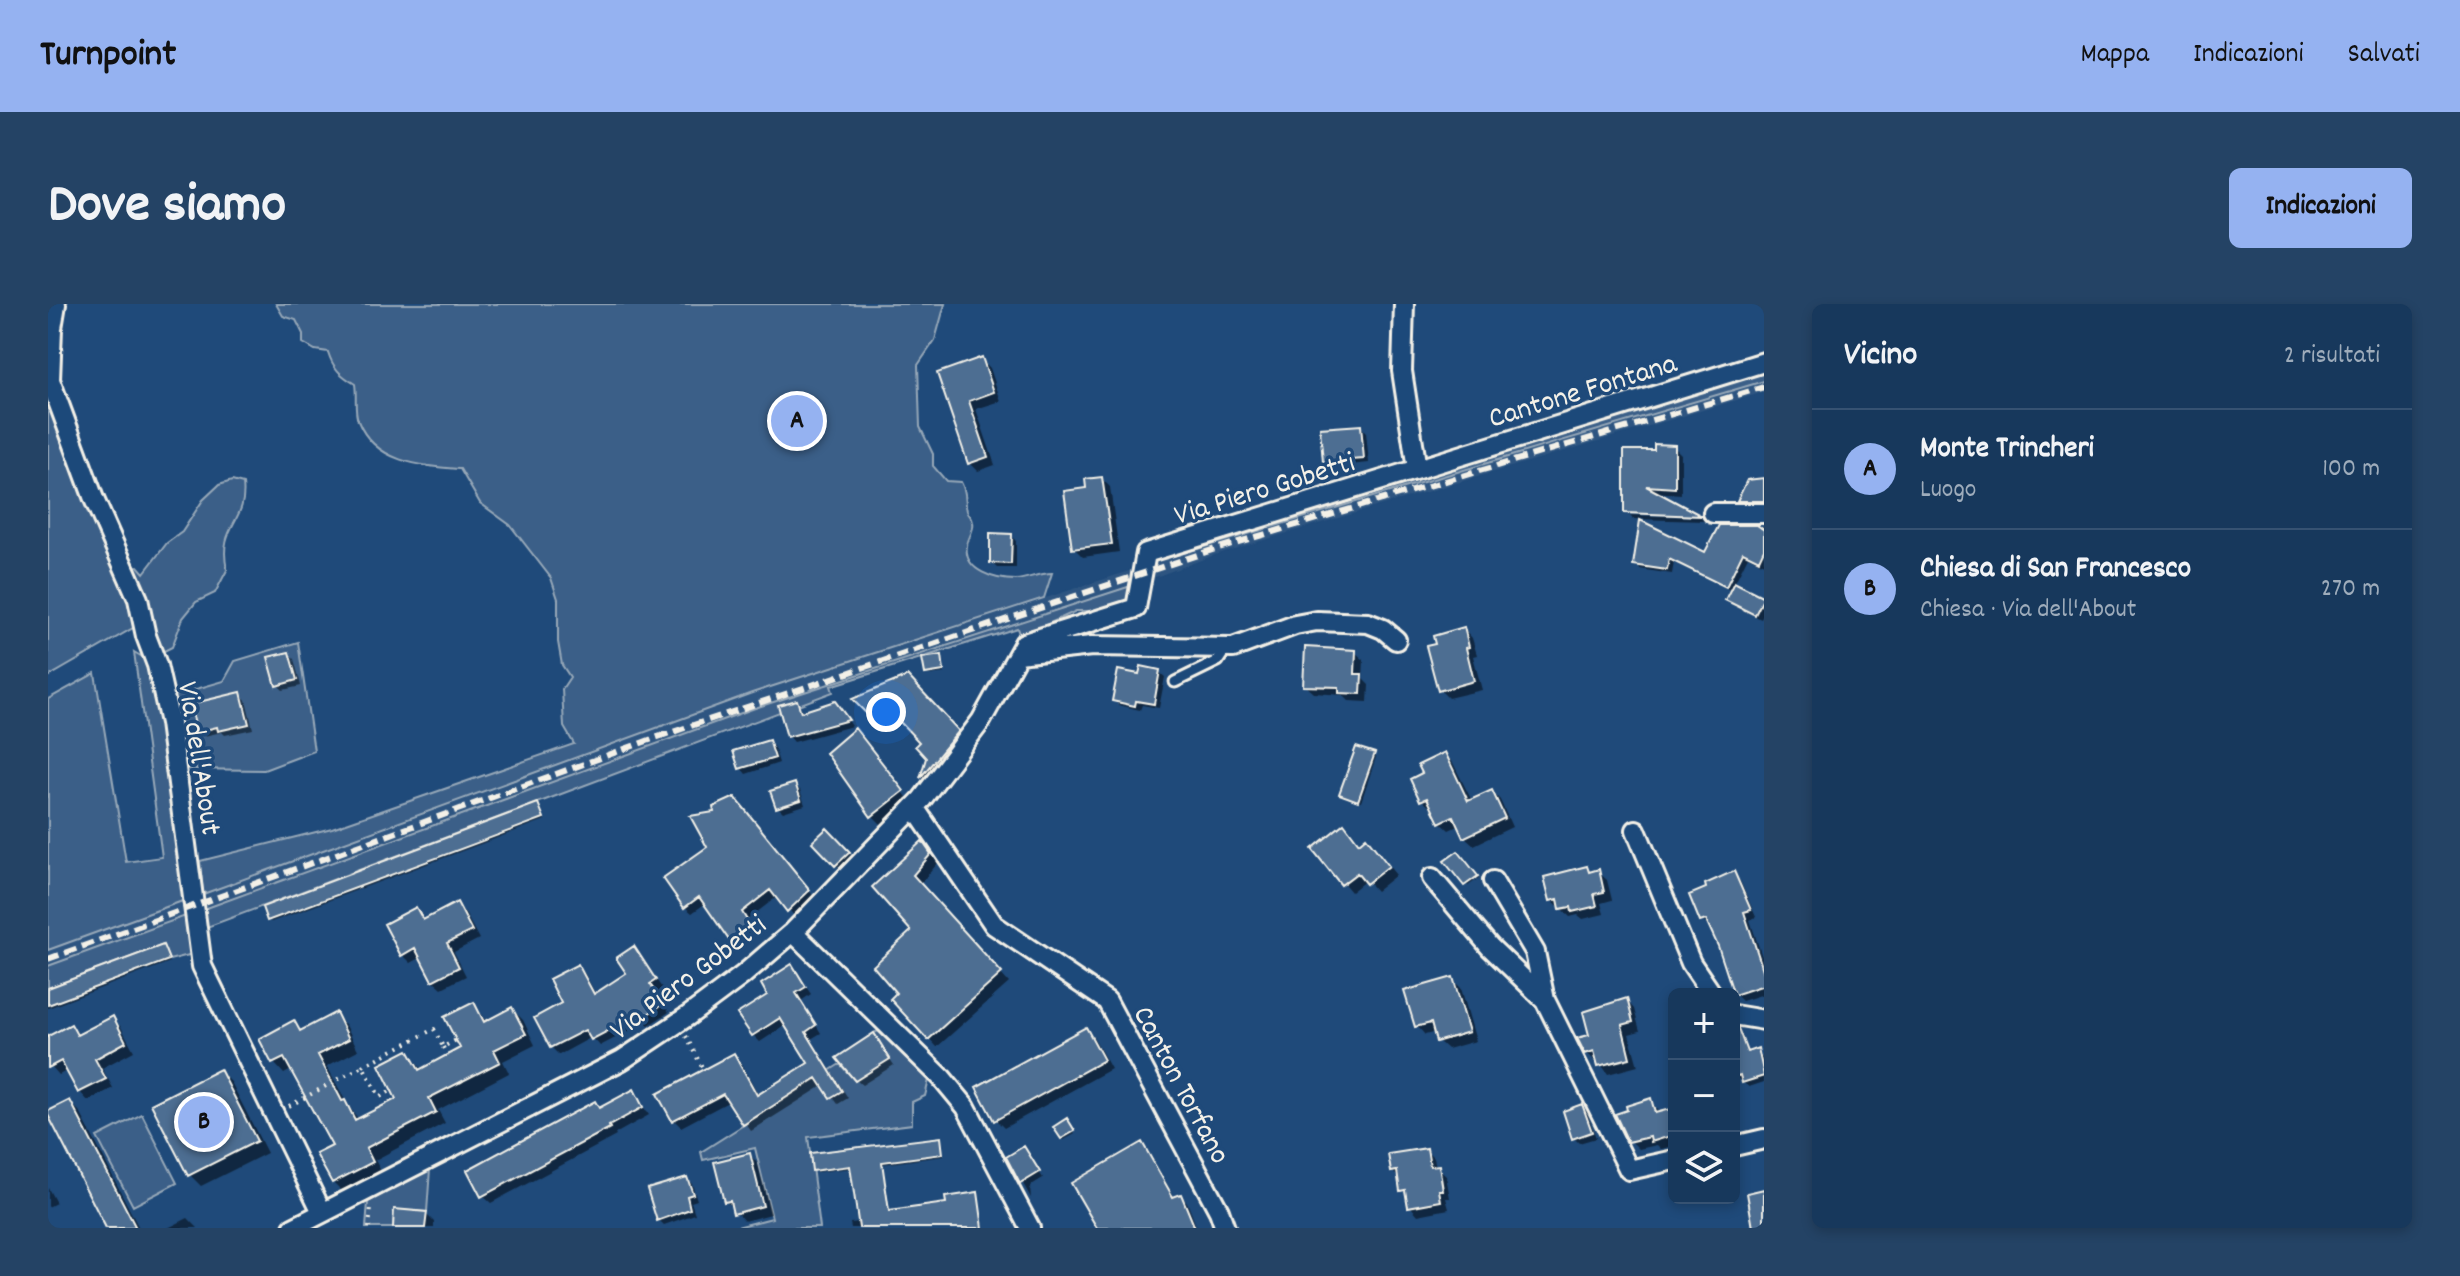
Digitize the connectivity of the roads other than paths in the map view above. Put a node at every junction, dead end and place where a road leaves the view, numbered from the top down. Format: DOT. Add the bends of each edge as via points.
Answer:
graph roads {
  1 [pos="56,304"];
  2 [pos="1404,304"];
  3 [pos="1764,362"];
  4 [pos="1417,469"];
  5 [pos="1713,513"];
  6 [pos="1764,513"];
  7 [pos="1396,640"];
  8 [pos="1226,649"];
  9 [pos="1018,654"];
  10 [pos="1175,682"];
  11 [pos="914,807"];
  12 [pos="1636,830"];
  13 [pos="1432,878"];
  14 [pos="1493,881"];
  15 [pos="793,932"];
  16 [pos="1708,988"];
  17 [pos="1545,1000"];
  18 [pos="1740,1016"];
  19 [pos="1764,1020"];
  20 [pos="1764,1139"];
  21 [pos="1740,1145"];
  22 [pos="1668,1161"];
  23 [pos="322,1212"];
  24 [pos="293,1228"];
  25 [pos="1030,1228"];
  26 [pos="1225,1228"];
  1 -- 23 [label="street, Via dell'About" via="50,380 138,599 157,665 170,723 202,966"];
  2 -- 4 [label="street" via="1402,371"];
  3 -- 4 [label="street, Cantone Fontana"];
  4 -- 9 [label="street, Via Piero Gobetti" via="1146,553 1136,608 1024,643"];
  5 -- 6 [label="street"];
  7 -- 8 [label="street" via="1368,623 1317,621"];
  8 -- 9 [label="street" via="1092,646"];
  8 -- 10 [label="lane" via="1218,661"];
  9 -- 11 [label="street, Via Piero Gobetti" via="981,721"];
  11 -- 15 [label="street, Via Piero Gobetti"];
  11 -- 26 [label="street, Canton Torfano" via="994,925 1107,1001"];
  12 -- 16 [label="street" via="1691,963"];
  13 -- 17 [label="street" via="1490,947"];
  14 -- 17 [label="street" via="1535,952"];
  15 -- 23 [label="street, Via Piero Gobetti" via="743,975 622,1060"];
  15 -- 25 [label="street" via="966,1107"];
  17 -- 22 [label="street" via="1629,1170"];
  18 -- 19 [label="street"];
  20 -- 21 [label="street"];
  23 -- 24 [label="street, Via Piero Gobetti"];
}
